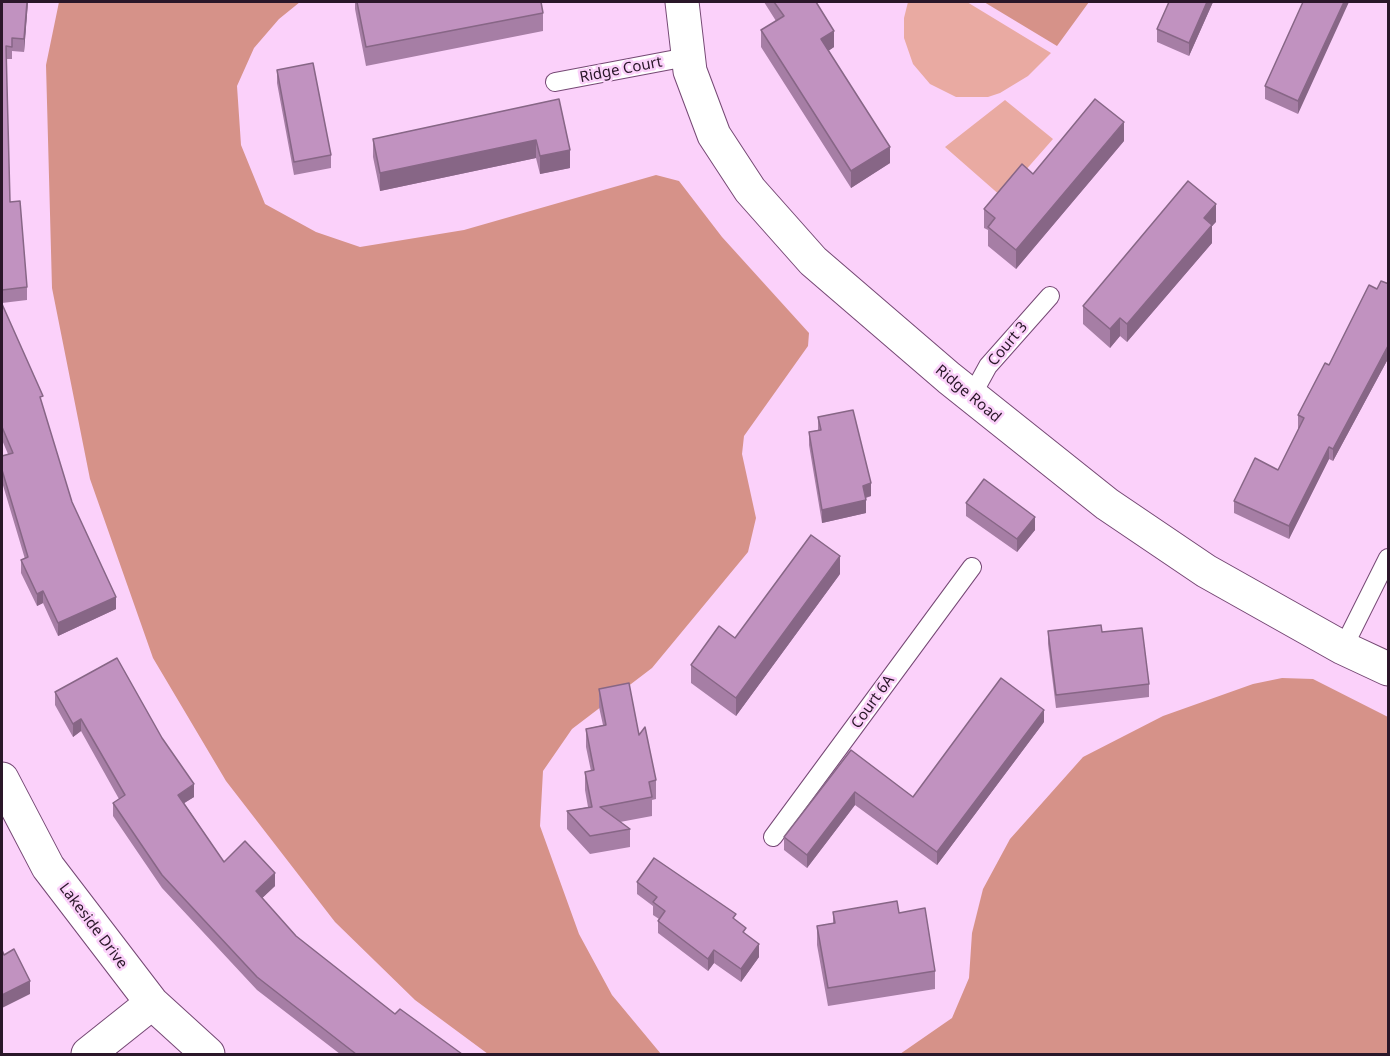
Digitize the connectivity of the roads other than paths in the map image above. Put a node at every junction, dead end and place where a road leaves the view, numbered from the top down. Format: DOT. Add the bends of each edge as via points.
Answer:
graph roads {
  1 [pos="682,2"];
  2 [pos="687,57"];
  3 [pos="555,82"];
  4 [pos="1050,296"];
  5 [pos="971,397"];
  6 [pos="1389,558"];
  7 [pos="972,567"];
  8 [pos="1343,648"];
  9 [pos="1389,669"];
  10 [pos="2,780"];
  11 [pos="773,837"];
  12 [pos="152,1003"];
  13 [pos="88,1054"];
  14 [pos="208,1054"];
  1 -- 2 [label="street, Ridge Road"];
  2 -- 3 [label="lane, Ridge Court"];
  2 -- 5 [label="street, Ridge Road" via="714,135 750,190 813,261"];
  4 -- 5 [label="lane, Court 3" via="988,366"];
  5 -- 8 [label="street, Ridge Road" via="1143,529 1206,571"];
  6 -- 8 [label="lane"];
  7 -- 11 [label="lane, Court 6A"];
  8 -- 9 [label="street, Ridge Road"];
  10 -- 12 [label="street, Lakeside Drive" via="48,867"];
  12 -- 13 [label="street"];
  12 -- 14 [label="street, Lakeside Drive"];
}
